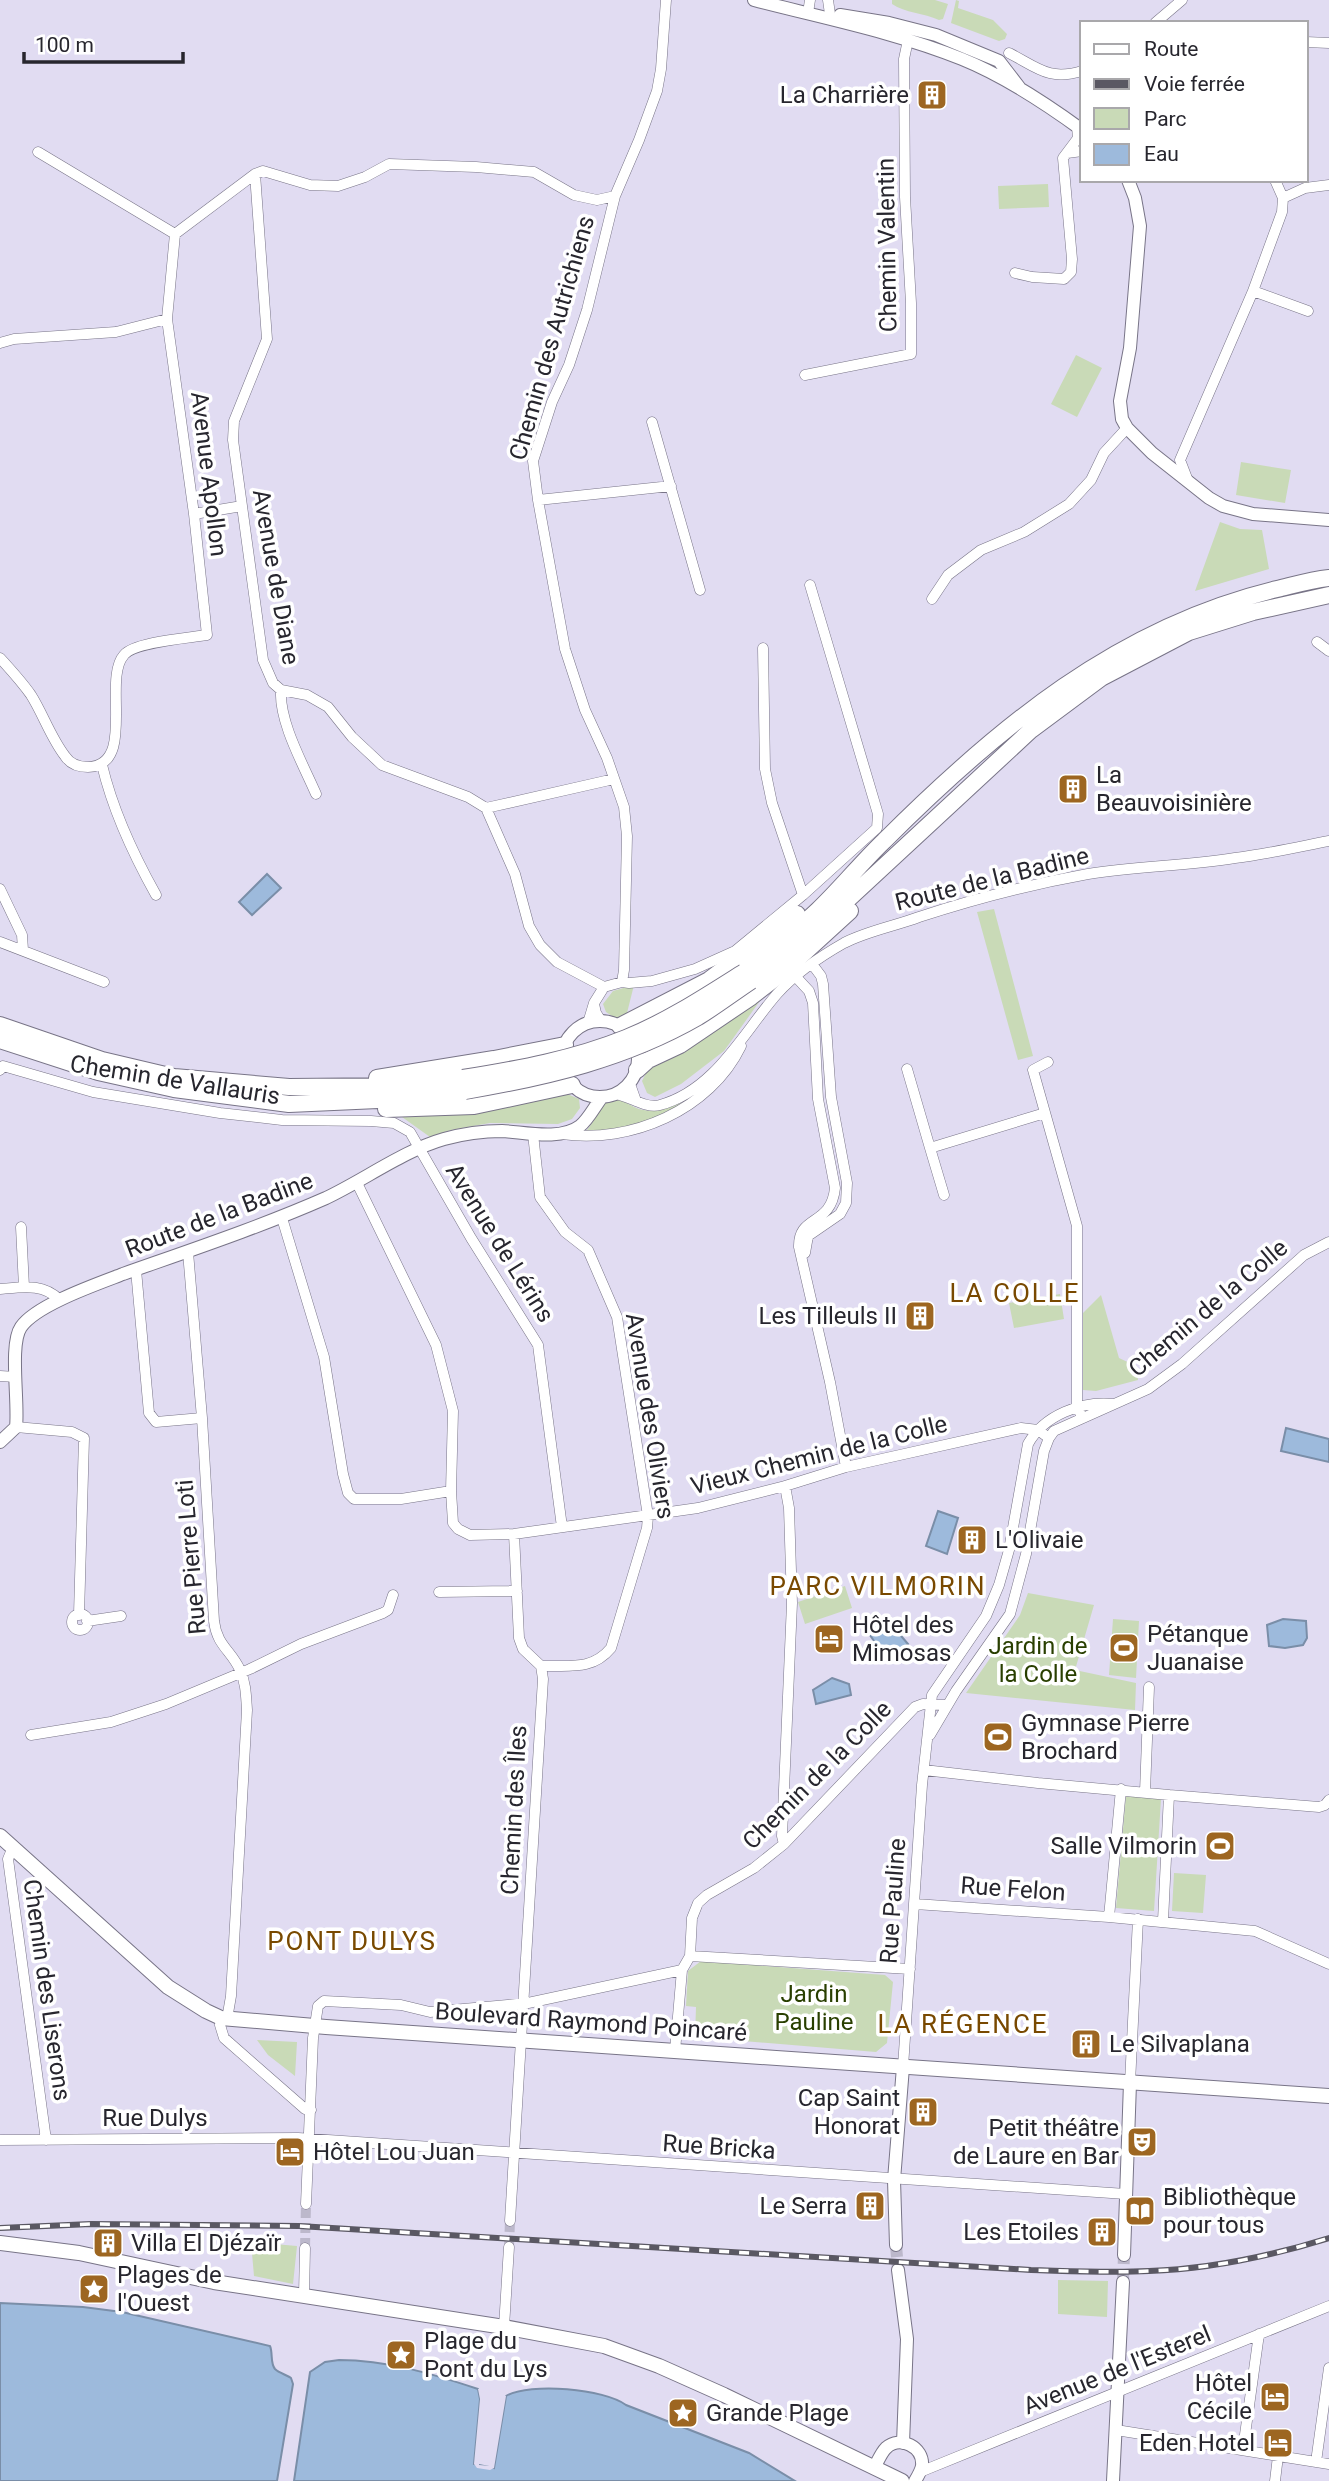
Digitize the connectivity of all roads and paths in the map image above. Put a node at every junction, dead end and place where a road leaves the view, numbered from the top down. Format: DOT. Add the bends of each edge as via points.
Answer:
graph roads {
  1 [pos="666,0"];
  2 [pos="754,0"];
  3 [pos="828,0"];
  4 [pos="1182,0"];
  5 [pos="809,7"];
  6 [pos="828,16"];
  7 [pos="1157,21"];
  8 [pos="910,34"];
  9 [pos="1308,42"];
  10 [pos="1329,43"];
  11 [pos="1015,44"];
  12 [pos="1004,57"];
  13 [pos="963,59"];
  14 [pos="1080,72"];
  15 [pos="1023,91"];
  16 [pos="1080,128"];
  17 [pos="1080,151"];
  18 [pos="38,152"];
  19 [pos="1066,153"];
  20 [pos="255,174"];
  21 [pos="1129,182"];
  22 [pos="1276,182"];
  23 [pos="1329,185"];
  24 [pos="615,196"];
  25 [pos="1283,198"];
  26 [pos="175,234"];
  27 [pos="1015,273"];
  28 [pos="1253,290"];
  29 [pos="1308,311"];
  30 [pos="167,319"];
  31 [pos="0,343"];
  32 [pos="805,375"];
  33 [pos="652,422"];
  34 [pos="1127,428"];
  35 [pos="1188,481"];
  36 [pos="671,486"];
  37 [pos="538,500"];
  38 [pos="242,506"];
  39 [pos="194,514"];
  40 [pos="1329,520"];
  41 [pos="1329,578"];
  42 [pos="810,585"];
  43 [pos="699,590"];
  44 [pos="1329,595"];
  45 [pos="932,599"];
  46 [pos="1317,642"];
  47 [pos="763,648"];
  48 [pos="1329,650"];
  49 [pos="0,658"];
  50 [pos="281,690"];
  51 [pos="102,765"];
  52 [pos="614,779"];
  53 [pos="316,794"];
  54 [pos="486,808"];
  55 [pos="884,840"];
  56 [pos="1329,841"];
  57 [pos="901,851"];
  58 [pos="0,889"];
  59 [pos="156,895"];
  60 [pos="803,895"];
  61 [pos="0,942"];
  62 [pos="23,950"];
  63 [pos="812,964"];
  64 [pos="748,976"];
  65 [pos="796,977"];
  66 [pos="104,982"];
  67 [pos="622,982"];
  68 [pos="604,987"];
  69 [pos="595,1022"];
  70 [pos="0,1025"];
  71 [pos="621,1026"];
  72 [pos="746,1036"];
  73 [pos="0,1040"];
  74 [pos="565,1045"];
  75 [pos="1048,1062"];
  76 [pos="1,1067"];
  77 [pos="906,1069"];
  78 [pos="633,1077"];
  79 [pos="572,1084"];
  80 [pos="464,1085"];
  81 [pos="289,1087"];
  82 [pos="587,1095"];
  83 [pos="609,1096"];
  84 [pos="831,1097"];
  85 [pos="818,1099"];
  86 [pos="637,1101"];
  87 [pos="289,1104"];
  88 [pos="589,1113"];
  89 [pos="1045,1113"];
  90 [pos="533,1133"];
  91 [pos="555,1133"];
  92 [pos="930,1148"];
  93 [pos="418,1150"];
  94 [pos="357,1183"];
  95 [pos="944,1195"];
  96 [pos="282,1218"];
  97 [pos="21,1227"];
  98 [pos="1329,1242"];
  99 [pos="188,1252"];
  100 [pos="806,1267"];
  101 [pos="136,1270"];
  102 [pos="24,1287"];
  103 [pos="0,1289"];
  104 [pos="60,1300"];
  105 [pos="0,1376"];
  106 [pos="16,1377"];
  107 [pos="1113,1404"];
  108 [pos="1078,1408"];
  109 [pos="202,1418"];
  110 [pos="1082,1419"];
  111 [pos="16,1427"];
  112 [pos="1038,1430"];
  113 [pos="1049,1438"];
  114 [pos="0,1442"];
  115 [pos="846,1467"];
  116 [pos="785,1486"];
  117 [pos="451,1491"];
  118 [pos="648,1516"];
  119 [pos="562,1527"];
  120 [pos="514,1534"];
  121 [pos="999,1585"];
  122 [pos="1016,1590"];
  123 [pos="517,1591"];
  124 [pos="439,1592"];
  125 [pos="393,1595"];
  126 [pos="121,1616"];
  127 [pos="541,1666"];
  128 [pos="241,1672"];
  129 [pos="941,1680"];
  130 [pos="1149,1687"];
  131 [pos="956,1691"];
  132 [pos="930,1704"];
  133 [pos="947,1705"];
  134 [pos="31,1735"];
  135 [pos="928,1738"];
  136 [pos="924,1770"];
  137 [pos="1121,1789"];
  138 [pos="1145,1792"];
  139 [pos="1169,1795"];
  140 [pos="1329,1800"];
  141 [pos="0,1836"];
  142 [pos="784,1844"];
  143 [pos="13,1847"];
  144 [pos="915,1904"];
  145 [pos="1109,1917"];
  146 [pos="1138,1919"];
  147 [pos="1163,1921"];
  148 [pos="690,1956"];
  149 [pos="1329,1964"];
  150 [pos="910,1969"];
  151 [pos="682,1970"];
  152 [pos="523,2003"];
  153 [pos="224,2018"];
  154 [pos="314,2026"];
  155 [pos="521,2040"];
  156 [pos="675,2051"];
  157 [pos="903,2067"];
  158 [pos="1130,2083"];
  159 [pos="1329,2096"];
  160 [pos="311,2110"];
  161 [pos="309,2139"];
  162 [pos="0,2140"];
  163 [pos="46,2140"];
  164 [pos="514,2154"];
  165 [pos="894,2180"];
  166 [pos="1126,2194"];
  167 [pos="306,2204"];
  168 [pos="510,2221"];
  169 [pos="0,2243"];
  170 [pos="896,2245"];
  171 [pos="509,2246"];
  172 [pos="305,2248"];
  173 [pos="1124,2255"];
  174 [pos="898,2270"];
  175 [pos="1123,2282"];
  176 [pos="303,2296"];
  177 [pos="1329,2306"];
  178 [pos="504,2327"];
  179 [pos="1259,2334"];
  180 [pos="1329,2368"];
  181 [pos="1118,2392"];
  182 [pos="1116,2430"];
  183 [pos="903,2443"];
  184 [pos="1243,2449"];
  185 [pos="1278,2456"];
  186 [pos="1316,2462"];
  187 [pos="1329,2464"];
  188 [pos="874,2468"];
  189 [pos="918,2476"];
  190 [pos="902,2481"];
  191 [pos="1113,2481"];
  192 [pos="1275,2481"];
  1 -- 24 [label="street, Chemin des Autrichiens" via="657,91"];
  2 -- 5 [label="street"];
  3 -- 6 [label="street"];
  4 -- 7 [label="street"];
  5 -- 6 [label="street"];
  6 -- 8 [label="street"];
  8 -- 12 [label="street" via="936,35"];
  8 -- 13 [label="street"];
  8 -- 32 [label="street, Chemin Valentin" via="904,59 911,354"];
  9 -- 10 [label="street"];
  11 -- 12 [label="street"];
  12 -- 13 [label="street" via="995,71"];
  12 -- 14 [label="street" via="1046,73 1063,76"];
  12 -- 15 [label="street"];
  13 -- 15 [label="street"];
  15 -- 16 [label="street"];
  16 -- 19 [label="street"];
  17 -- 19 [label="street"];
  18 -- 26 [label="street"];
  19 -- 27 [label="street" via="1063,175 1071,272 1064,279"];
  20 -- 24 [label="street" via="263,171 310,185 338,186 389,164 475,167 534,172 574,195 597,200"];
  20 -- 26 [label="street"];
  20 -- 38 [label="street, Avenue de Diane" via="267,339 234,421"];
  21 -- 34 [label="street" via="1140,226 1131,336 1120,401"];
  22 -- 25 [label="street"];
  23 -- 25 [label="street" via="1305,188"];
  24 -- 37 [label="street, Chemin des Autrichiens" via="587,310 533,461"];
  25 -- 28 [label="street"];
  26 -- 30 [label="street, Avenue Apollon"];
  28 -- 29 [label="street"];
  28 -- 35 [label="street" via="1180,460"];
  30 -- 31 [label="street" via="116,332"];
  30 -- 39 [label="street, Avenue Apollon"];
  33 -- 36 [label="street"];
  34 -- 35 [label="street"];
  34 -- 45 [label="street" via="1069,504 1024,532 981,550 948,575"];
  35 -- 40 [label="street" via="1234,510"];
  36 -- 37 [label="street"];
  36 -- 43 [label="street"];
  37 -- 52 [label="street, Chemin des Autrichiens" via="565,649"];
  38 -- 39 [label="street"];
  38 -- 50 [label="street, Avenue de Diane" via="263,660"];
  39 -- 51 [label="street, Avenue Apollon" via="207,635 134,648 123,655 118,669 114,744"];
  41 -- 55 [label="highway" via="1246,597 1180,620 1091,667 1020,718"];
  42 -- 60 [label="street" via="879,821 877,828"];
  44 -- 57 [label="highway" via="1189,632 1101,678 1031,730"];
  46 -- 48 [label="street"];
  47 -- 60 [label="street" via="765,769"];
  49 -- 51 [label="street" via="31,695 66,758 78,766"];
  50 -- 53 [label="street" via="287,725"];
  50 -- 54 [label="street, Avenue de Diane" via="307,695 328,707 382,765"];
  51 -- 59 [label="street" via="134,856"];
  52 -- 54 [label="street"];
  52 -- 67 [label="street, Chemin des Autrichiens" via="624,807 627,836"];
  54 -- 68 [label="street" via="540,945 557,962"];
  55 -- 64 [label="highway"];
  55 -- 71 [label="highway" via="797,915 709,980"];
  56 -- 63 [label="street, Route de la Badine" via="1234,859 1132,868 1044,883 847,942"];
  57 -- 64 [label="highway" via="827,919"];
  57 -- 78 [label="highway" via="860,902 782,973 714,1024 648,1060"];
  58 -- 62 [label="street" via="22,935"];
  60 -- 67 [label="street" via="735,951 652,981"];
  61 -- 62 [label="street"];
  62 -- 66 [label="street"];
  63 -- 65 [label="street, Route de la Badine"];
  63 -- 84 [label="street" via="823,984"];
  64 -- 80 [label="highway, bridge" via="626,1038"];
  65 -- 72 [label="street, Route de la Badine" via="779,991"];
  65 -- 85 [label="street" via="813,1003"];
  67 -- 68 [label="street"];
  68 -- 69 [label="street" via="594,1003"];
  69 -- 71 [label="street"];
  69 -- 74 [label="street" via="570,1035"];
  70 -- 81 [label="highway" via="102,1060 174,1077"];
  71 -- 78 [label="street" via="636,1045 639,1058"];
  72 -- 86 [label="street, Route de la Badine" via="710,1075 683,1095 659,1106"];
  72 -- 91 [label="street, Route de la Badine" via="732,1066 680,1111 626,1131 587,1136"];
  73 -- 87 [label="highway" via="98,1072 174,1090"];
  74 -- 79 [label="street" via="562,1066"];
  74 -- 81 [label="highway" via="440,1069"];
  75 -- 89 [label="street" via="1033,1070"];
  76 -- 93 [label="street, Chemin de Vallauris" via="93,1092 220,1113 394,1123 410,1132"];
  77 -- 92 [label="street"];
  78 -- 83 [label="street"];
  78 -- 86 [label="street"];
  79 -- 82 [label="street"];
  79 -- 87 [label="highway" via="474,1106 404,1109"];
  80 -- 81 [label="highway"];
  80 -- 87 [label="highway" via="400,1099"];
  82 -- 83 [label="street"];
  82 -- 88 [label="street"];
  83 -- 86 [label="street, Route de la Badine"];
  83 -- 88 [label="street, Route de la Badine"];
  84 -- 85 [label="street"];
  84 -- 100 [label="street" via="847,1183 846,1203 835,1219 807,1236"];
  85 -- 100 [label="street" via="835,1188 825,1214 799,1236"];
  88 -- 91 [label="street, Route de la Badine" via="582,1125"];
  89 -- 92 [label="street"];
  89 -- 108 [label="street" via="1077,1226"];
  90 -- 91 [label="street, Route de la Badine"];
  90 -- 93 [label="street, Route de la Badine" via="467,1135"];
  90 -- 118 [label="street, Avenue des Oliviers" via="540,1197 565,1232 588,1250 617,1317"];
  92 -- 95 [label="street"];
  93 -- 94 [label="street, Route de la Badine"];
  93 -- 119 [label="street, Avenue de Lérins" via="538,1345"];
  94 -- 96 [label="street, Route de la Badine"];
  94 -- 117 [label="street" via="436,1345 453,1411"];
  96 -- 99 [label="street, Route de la Badine"];
  96 -- 117 [label="street" via="324,1357 348,1493 354,1499 379,1500"];
  97 -- 102 [label="street"];
  98 -- 107 [label="street, Chemin de la Colle" via="1304,1255 1167,1376 1139,1395"];
  99 -- 101 [label="street, Route de la Badine"];
  99 -- 109 [label="street, Rue Pierre Loti"];
  100 -- 115 [label="street"];
  101 -- 104 [label="street, Route de la Badine"];
  101 -- 109 [label="street" via="149,1413 156,1422"];
  102 -- 103 [label="street"];
  102 -- 104 [label="street" via="42,1287"];
  104 -- 106 [label="street, Route de la Badine" via="28,1319 19,1330"];
  105 -- 106 [label="street"];
  106 -- 111 [label="street, Route de la Badine"];
  107 -- 108 [label="street, Chemin de la Colle"];
  107 -- 110 [label="street, Chemin de la Colle"];
  108 -- 110 [label="street"];
  108 -- 112 [label="street, Chemin de la Colle" via="1050,1419"];
  109 -- 128 [label="street, Rue Pierre Loti" via="216,1635"];
  110 -- 113 [label="street, Chemin de la Colle" via="1054,1431"];
  111 -- 114 [label="street"];
  111 -- 126 [label="street" via="72,1432 84,1438 83,1618"];
  112 -- 113 [label="street"];
  112 -- 115 [label="street, Vieux Chemin de la Colle" via="1021,1428"];
  112 -- 121 [label="street, Chemin de la Colle" via="1028,1444"];
  113 -- 122 [label="street"];
  115 -- 116 [label="street, Vieux Chemin de la Colle"];
  116 -- 118 [label="street, Vieux Chemin de la Colle"];
  116 -- 142 [label="street" via="792,1603"];
  117 -- 120 [label="street, Vieux Chemin de la Colle" via="453,1523 458,1529 470,1535"];
  118 -- 119 [label="street, Vieux Chemin de la Colle"];
  118 -- 127 [label="street, Avenue des Oliviers" via="611,1648 593,1664"];
  119 -- 120 [label="street, Vieux Chemin de la Colle"];
  120 -- 123 [label="street"];
  121 -- 122 [label="street"];
  121 -- 129 [label="street, Chemin de la Colle" via="986,1616"];
  122 -- 131 [label="street" via="1010,1614"];
  123 -- 124 [label="street"];
  123 -- 127 [label="street" via="519,1638 523,1649"];
  125 -- 128 [label="street" via="383,1613"];
  127 -- 152 [label="street, Chemin des Îles"];
  128 -- 134 [label="street" via="111,1722"];
  128 -- 153 [label="street, Rue Pierre Loti" via="247,1710 231,1996"];
  129 -- 131 [label="street"];
  129 -- 132 [label="street, Chemin de la Colle"];
  130 -- 138 [label="street"];
  131 -- 133 [label="street"];
  132 -- 133 [label="street, Chemin de la Colle"];
  132 -- 135 [label="street, Rue Pauline"];
  132 -- 142 [label="street, Chemin de la Colle" via="915,1707"];
  133 -- 135 [label="street, Rue Pauline"];
  135 -- 136 [label="street, Rue Pauline"];
  136 -- 137 [label="street"];
  136 -- 144 [label="street, Rue Pauline"];
  137 -- 138 [label="street"];
  137 -- 145 [label="street"];
  138 -- 139 [label="street"];
  139 -- 140 [label="street" via="1313,1807"];
  139 -- 147 [label="street"];
  141 -- 143 [label="main road, Boulevard Raymond Poincaré"];
  142 -- 148 [label="street, Chemin de la Colle" via="698,1903 692,1918"];
  143 -- 153 [label="main road, Boulevard Raymond Poincaré" via="167,1987"];
  143 -- 163 [label="street, Chemin des Liserons" via="8,1860"];
  144 -- 145 [label="street, Rue Felon"];
  144 -- 150 [label="street, Rue Pauline"];
  145 -- 146 [label="street, Rue Felon"];
  146 -- 147 [label="street, Rue Felon"];
  146 -- 158 [label="street"];
  147 -- 149 [label="street, Rue Felon" via="1255,1931"];
  148 -- 150 [label="street"];
  148 -- 151 [label="street, Chemin de la Colle"];
  150 -- 157 [label="street, Rue Pauline"];
  151 -- 152 [label="street"];
  151 -- 156 [label="street"];
  152 -- 154 [label="street" via="430,2012 401,2005 324,2001 318,2006"];
  152 -- 155 [label="street, Chemin des Îles"];
  153 -- 154 [label="main road, Boulevard Raymond Poincaré"];
  153 -- 160 [label="street" via="220,2025 224,2038"];
  154 -- 155 [label="main road, Boulevard Raymond Poincaré"];
  154 -- 160 [label="street"];
  155 -- 156 [label="main road, Boulevard Raymond Poincaré"];
  155 -- 164 [label="street, Chemin des Îles"];
  156 -- 157 [label="main road, Boulevard Raymond Poincaré"];
  157 -- 158 [label="main road, Boulevard Raymond Poincaré"];
  157 -- 165 [label="street"];
  158 -- 159 [label="main road, Boulevard Raymond Poincaré"];
  158 -- 166 [label="street"];
  160 -- 161 [label="street"];
  161 -- 163 [label="street, Rue Dulys"];
  161 -- 164 [label="street, Rue Bricka"];
  161 -- 167 [label="street"];
  162 -- 163 [label="street, Rue Dulys"];
  164 -- 165 [label="street, Rue Bricka"];
  164 -- 168 [label="street, Chemin des Îles"];
  165 -- 166 [label="street, Rue Bricka"];
  165 -- 170 [label="street"];
  166 -- 173 [label="street"];
  169 -- 176 [label="main road" via="79,2253"];
  171 -- 178 [label="street"];
  172 -- 176 [label="street"];
  174 -- 183 [label="street" via="907,2326"];
  175 -- 181 [label="street"];
  176 -- 178 [label="main road"];
  177 -- 179 [label="street, Avenue de l'Esterel"];
  178 -- 188 [label="main road" via="604,2346 659,2366"];
  179 -- 181 [label="street, Avenue de l'Esterel"];
  179 -- 184 [label="street"];
  180 -- 186 [label="street"];
  181 -- 182 [label="street"];
  181 -- 189 [label="street, Avenue de l'Esterel"];
  182 -- 184 [label="street"];
  182 -- 191 [label="street"];
  183 -- 188 [label="street" via="887,2448"];
  183 -- 189 [label="street" via="922,2460"];
  184 -- 185 [label="street"];
  185 -- 186 [label="street"];
  185 -- 192 [label="street"];
  186 -- 187 [label="street"];
  188 -- 190 [label="main road"];
}
